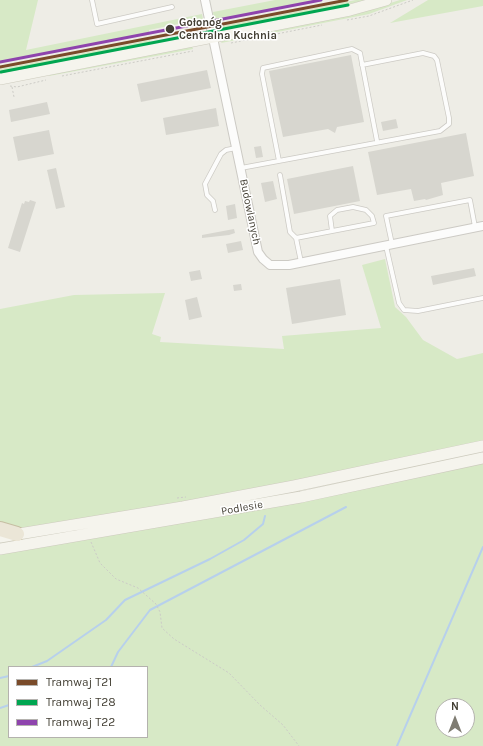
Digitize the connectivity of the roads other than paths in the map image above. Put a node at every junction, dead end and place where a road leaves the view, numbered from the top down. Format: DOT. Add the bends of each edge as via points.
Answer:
graph roads {
  1 [pos="92,0"];
  2 [pos="205,0"];
  3 [pos="386,0"];
  4 [pos="172,7"];
  5 [pos="213,36"];
  6 [pos="362,66"];
  7 [pos="0,79"];
  8 [pos="377,141"];
  9 [pos="237,148"];
  10 [pos="279,161"];
  11 [pos="241,168"];
  12 [pos="280,175"];
  13 [pos="215,210"];
  14 [pos="479,227"];
  15 [pos="332,231"];
  16 [pos="296,238"];
  17 [pos="389,245"];
  18 [pos="301,263"];
  19 [pos="483,298"];
  20 [pos="483,446"];
  21 [pos="483,458"];
  22 [pos="0,529"];
  23 [pos="17,534"];
  24 [pos="0,536"];
  25 [pos="0,549"];
  1 -- 4 [label="lane" via="96,24"];
  2 -- 5 [label="street, Budowlanych"];
  3 -- 5 [label="street" via="350,10"];
  5 -- 7 [label="street"];
  5 -- 9 [label="street, Budowlanych"];
  6 -- 8 [label="lane"];
  6 -- 8 [label="lane" via="424,53 434,56 449,118 449,124 440,130"];
  6 -- 10 [label="lane" via="360,53 352,49 263,68 262,74"];
  8 -- 10 [label="lane"];
  9 -- 11 [label="street, Budowlanych"];
  9 -- 13 [label="lane" via="220,154 205,184 207,195 213,201"];
  10 -- 11 [label="lane"];
  11 -- 18 [label="street, Budowlanych" via="258,252 263,260 278,266"];
  12 -- 16 [label="lane" via="290,232"];
  14 -- 17 [label="street, Budowlanych"];
  14 -- 17 [label="lane" via="470,200 386,216"];
  15 -- 15 [label="lane" via="330,216 337,210 348,207 366,210 374,223"];
  15 -- 16 [label="lane"];
  16 -- 18 [label="lane"];
  17 -- 18 [label="street, Budowlanych"];
  17 -- 19 [label="lane" via="399,302 404,310 418,311"];
  20 -- 23 [label="street, Podlesie" via="279,489"];
  21 -- 25 [label="street, Podlesie" via="294,498"];
  22 -- 23 [label="highway"];
  23 -- 24 [label="street, Podlesie"];
}
